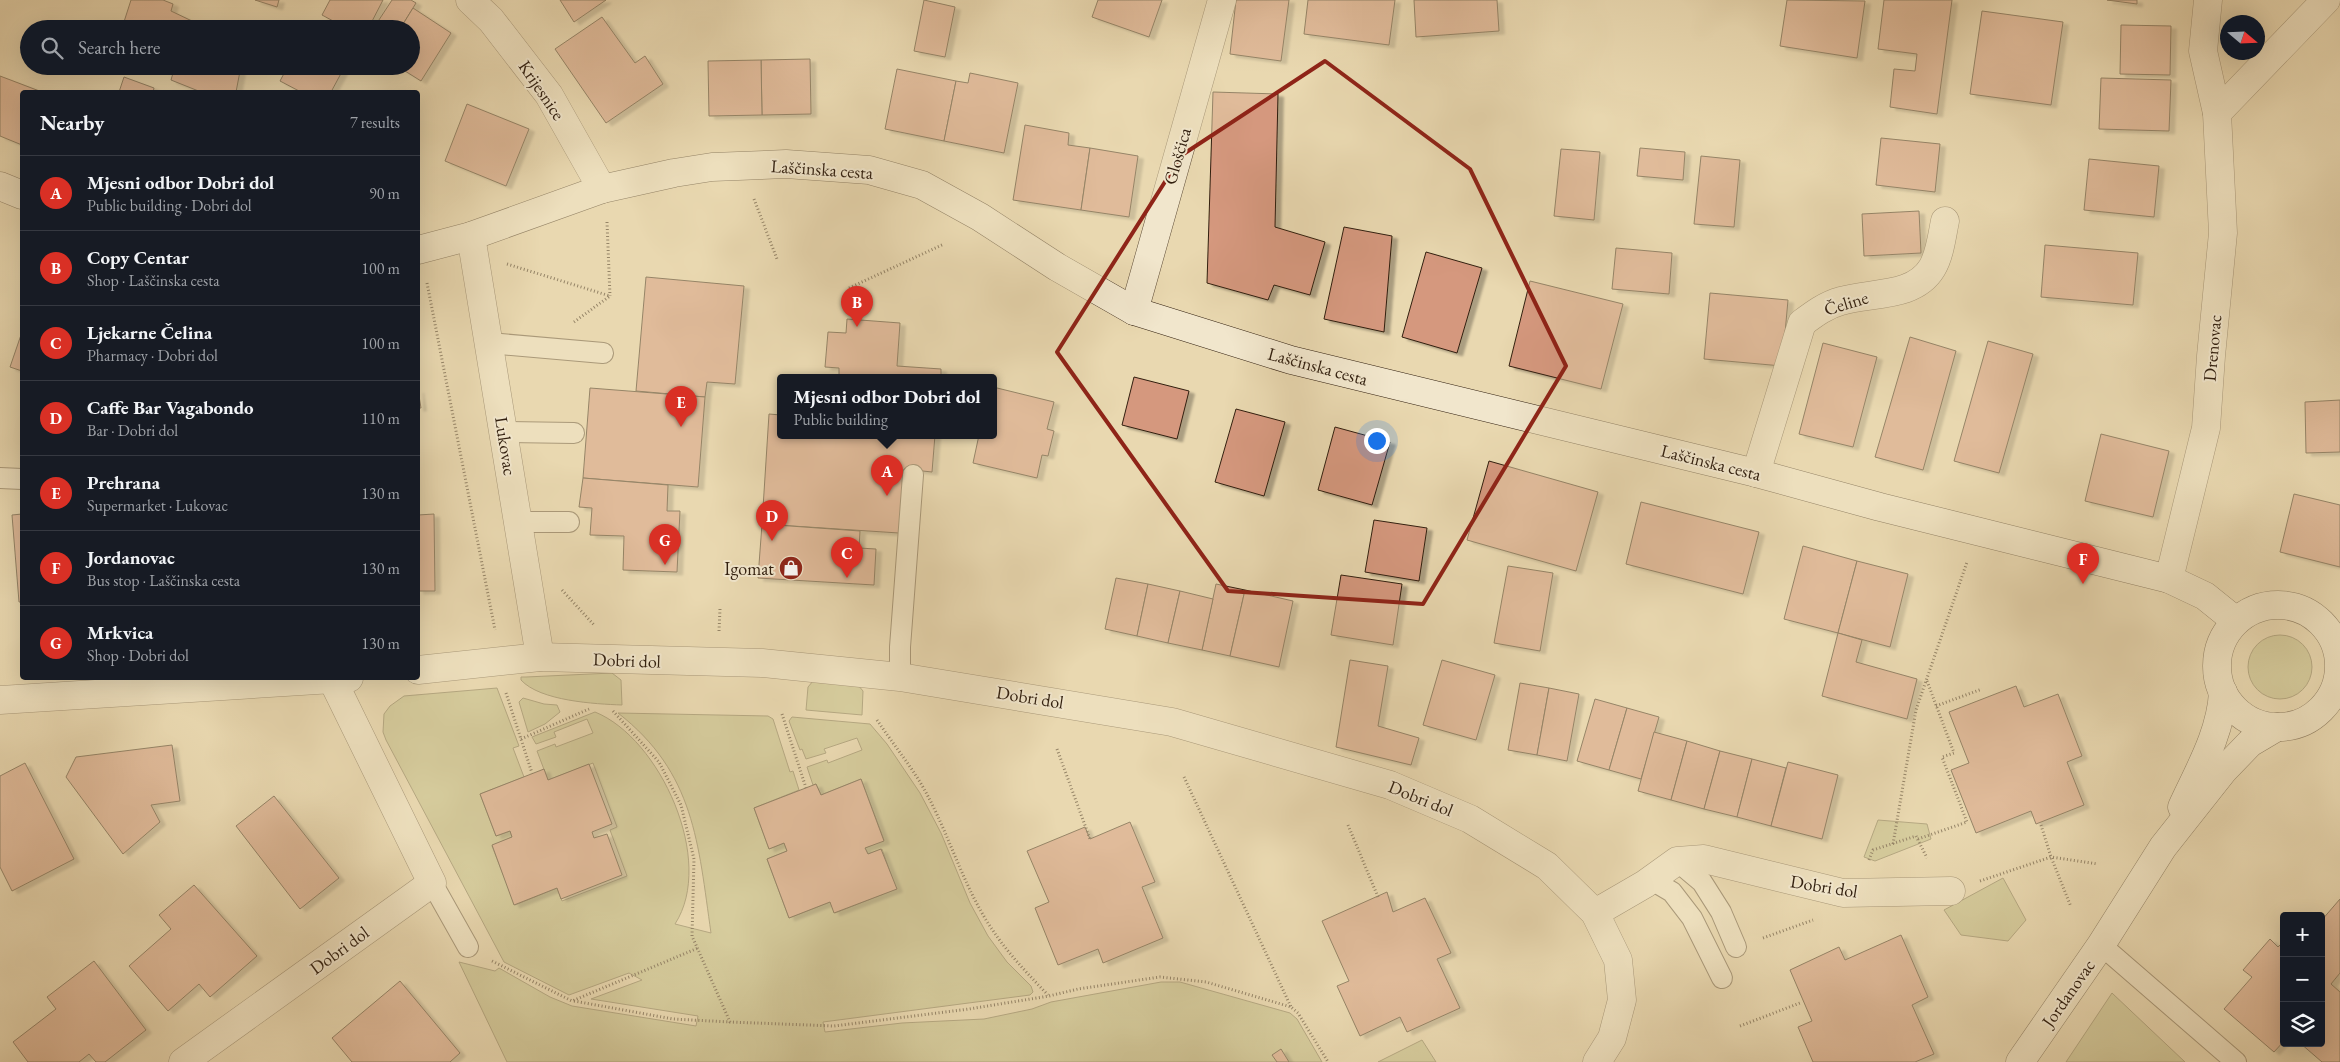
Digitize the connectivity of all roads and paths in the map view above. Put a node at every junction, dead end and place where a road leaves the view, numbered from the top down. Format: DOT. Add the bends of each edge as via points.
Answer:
graph roads {
  1 [pos="470,0"];
  2 [pos="1222,0"];
  3 [pos="2208,0"];
  4 [pos="2326,0"];
  5 [pos="2217,113"];
  6 [pos="0,186"];
  7 [pos="602,189"];
  8 [pos="20,194"];
  9 [pos="754,199"];
  10 [pos="607,218"];
  11 [pos="1946,221"];
  12 [pos="472,236"];
  13 [pos="944,244"];
  14 [pos="420,249"];
  15 [pos="777,259"];
  16 [pos="500,262"];
  17 [pos="427,283"];
  18 [pos="849,288"];
  19 [pos="1134,311"];
  20 [pos="489,343"];
  21 [pos="603,353"];
  22 [pos="503,432"];
  23 [pos="574,433"];
  24 [pos="1756,473"];
  25 [pos="913,474"];
  26 [pos="0,478"];
  27 [pos="20,479"];
  28 [pos="518,522"];
  29 [pos="569,522"];
  30 [pos="1968,559"];
  31 [pos="2169,579"];
  32 [pos="559,586"];
  33 [pos="720,609"];
  34 [pos="2236,621"];
  35 [pos="598,628"];
  36 [pos="2334,633"];
  37 [pos="719,637"];
  38 [pos="497,638"];
  39 [pos="540,657"];
  40 [pos="420,670"];
  41 [pos="900,677"];
  42 [pos="310,680"];
  43 [pos="342,680"];
  44 [pos="1926,681"];
  45 [pos="503,684"];
  46 [pos="1982,689"];
  47 [pos="2223,692"];
  48 [pos="2334,696"];
  49 [pos="0,700"];
  50 [pos="1936,706"];
  51 [pos="589,709"];
  52 [pos="613,711"];
  53 [pos="782,714"];
  54 [pos="877,720"];
  55 [pos="2277,727"];
  56 [pos="520,739"];
  57 [pos="1057,749"];
  58 [pos="532,774"];
  59 [pos="1184,777"];
  60 [pos="806,788"];
  61 [pos="2041,824"];
  62 [pos="1348,825"];
  63 [pos="1090,839"];
  64 [pos="1918,840"];
  65 [pos="1893,844"];
  66 [pos="2163,847"];
  67 [pos="2051,857"];
  68 [pos="1677,861"];
  69 [pos="2098,864"];
  70 [pos="1650,879"];
  71 [pos="432,883"];
  72 [pos="1951,891"];
  73 [pos="1378,896"];
  74 [pos="2071,907"];
  75 [pos="1595,913"];
  76 [pos="1814,920"];
  77 [pos="2101,945"];
  78 [pos="468,947"];
  79 [pos="1736,947"];
  80 [pos="698,948"];
  81 [pos="1722,978"];
  82 [pos="1049,996"];
  83 [pos="572,1000"];
  84 [pos="1800,1003"];
  85 [pos="1291,1007"];
  86 [pos="730,1022"];
  87 [pos="1740,1026"];
  88 [pos="183,1062"];
  89 [pos="1328,1062"];
  90 [pos="1596,1062"];
  91 [pos="2020,1062"];
  92 [pos="2236,1062"];
  1 -- 7 [label="street, Krijesnice" via="491,20 549,95"];
  2 -- 19 [label="street, Gloščica"];
  3 -- 5 [label="street, Drenovac" via="2203,51"];
  4 -- 5 [label="street"];
  5 -- 31 [label="street, Drenovac" via="2223,233 2206,428"];
  6 -- 8 [label="street"];
  7 -- 12 [label="street, Laščinska cesta"];
  7 -- 19 [label="street, Laščinska cesta" via="712,167 786,164 868,170 922,185"];
  9 -- 15 [label="path"];
  10 -- 16 [label="path" via="610,296"];
  11 -- 24 [label="street, Čeline" via="1932,268 1920,282 1903,289 1840,301 1802,323"];
  12 -- 14 [label="street, Laščinska cesta"];
  12 -- 20 [label="street, Lukovac"];
  13 -- 18 [label="path"];
  17 -- 38 [label="path"];
  19 -- 24 [label="street, Laščinska cesta" via="1291,360"];
  20 -- 21 [label="lane"];
  20 -- 22 [label="street, Lukovac"];
  22 -- 23 [label="lane"];
  22 -- 28 [label="street, Lukovac"];
  24 -- 31 [label="street, Laščinska cesta"];
  25 -- 41 [label="lane"];
  26 -- 27 [label="lane"];
  28 -- 29 [label="lane"];
  28 -- 39 [label="street, Lukovac"];
  30 -- 44 [label="path"];
  31 -- 34 [label="street, Laščinska cesta" via="2205,596"];
  32 -- 35 [label="path"];
  33 -- 37 [label="path"];
  34 -- 36 [label="street" via="2261,607 2277,604 2294,606 2309,613"];
  34 -- 47 [label="street" via="2221,642 2217,658"];
  36 -- 48 [label="street" via="2339,668"];
  39 -- 40 [label="street, Dobri dol"];
  39 -- 41 [label="street, Dobri dol" via="762,663"];
  41 -- 75 [label="street, Dobri dol" via="1172,722 1390,785 1470,818 1546,866"];
  42 -- 49 [label="street"];
  43 -- 71 [label="street"];
  44 -- 50 [label="path"];
  44 -- 65 [label="path" via="1916,710"];
  45 -- 56 [label="path"];
  46 -- 50 [label="path"];
  47 -- 55 [label="street" via="2235,710 2246,718 2260,725"];
  47 -- 66 [label="street, Jordanovac" via="2216,732"];
  48 -- 55 [label="street" via="2307,720"];
  50 -- 64 [label="path" via="1954,753 1942,757 1967,822"];
  51 -- 56 [label="path"];
  52 -- 80 [label="path" via="659,762 681,805 694,859 692,936"];
  53 -- 60 [label="path"];
  54 -- 82 [label="path" via="920,782 981,912 997,938 1010,957"];
  55 -- 66 [label="street, Jordanovac" via="2250,743"];
  56 -- 58 [label="path"];
  57 -- 63 [label="path"];
  59 -- 85 [label="path"];
  61 -- 67 [label="path"];
  62 -- 73 [label="path"];
  66 -- 77 [label="street, Jordanovac"];
  67 -- 69 [label="path"];
  67 -- 72 [label="path"];
  67 -- 74 [label="path"];
  68 -- 70 [label="street, Dobri dol"];
  68 -- 72 [label="street, Dobri dol" via="1704,859 1843,893"];
  68 -- 79 [label="lane" via="1702,882 1721,912"];
  70 -- 75 [label="street, Dobri dol"];
  70 -- 81 [label="lane" via="1672,892 1692,918"];
  71 -- 78 [label="lane"];
  71 -- 88 [label="street, Dobri dol"];
  75 -- 90 [label="street, Dobri dol" via="1618,960 1622,1000 1612,1038"];
  76 -- 79 [label="path"];
  77 -- 91 [label="street, Jordanovac"];
  77 -- 92 [label="lane"];
  78 -- 83 [label="path"];
  80 -- 83 [label="path"];
  80 -- 86 [label="path"];
  82 -- 85 [label="path" via="1160,977 1206,982"];
  82 -- 86 [label="path" via="834,1026"];
  83 -- 86 [label="path" via="673,1019"];
  84 -- 87 [label="path"];
  85 -- 89 [label="path"];
}
